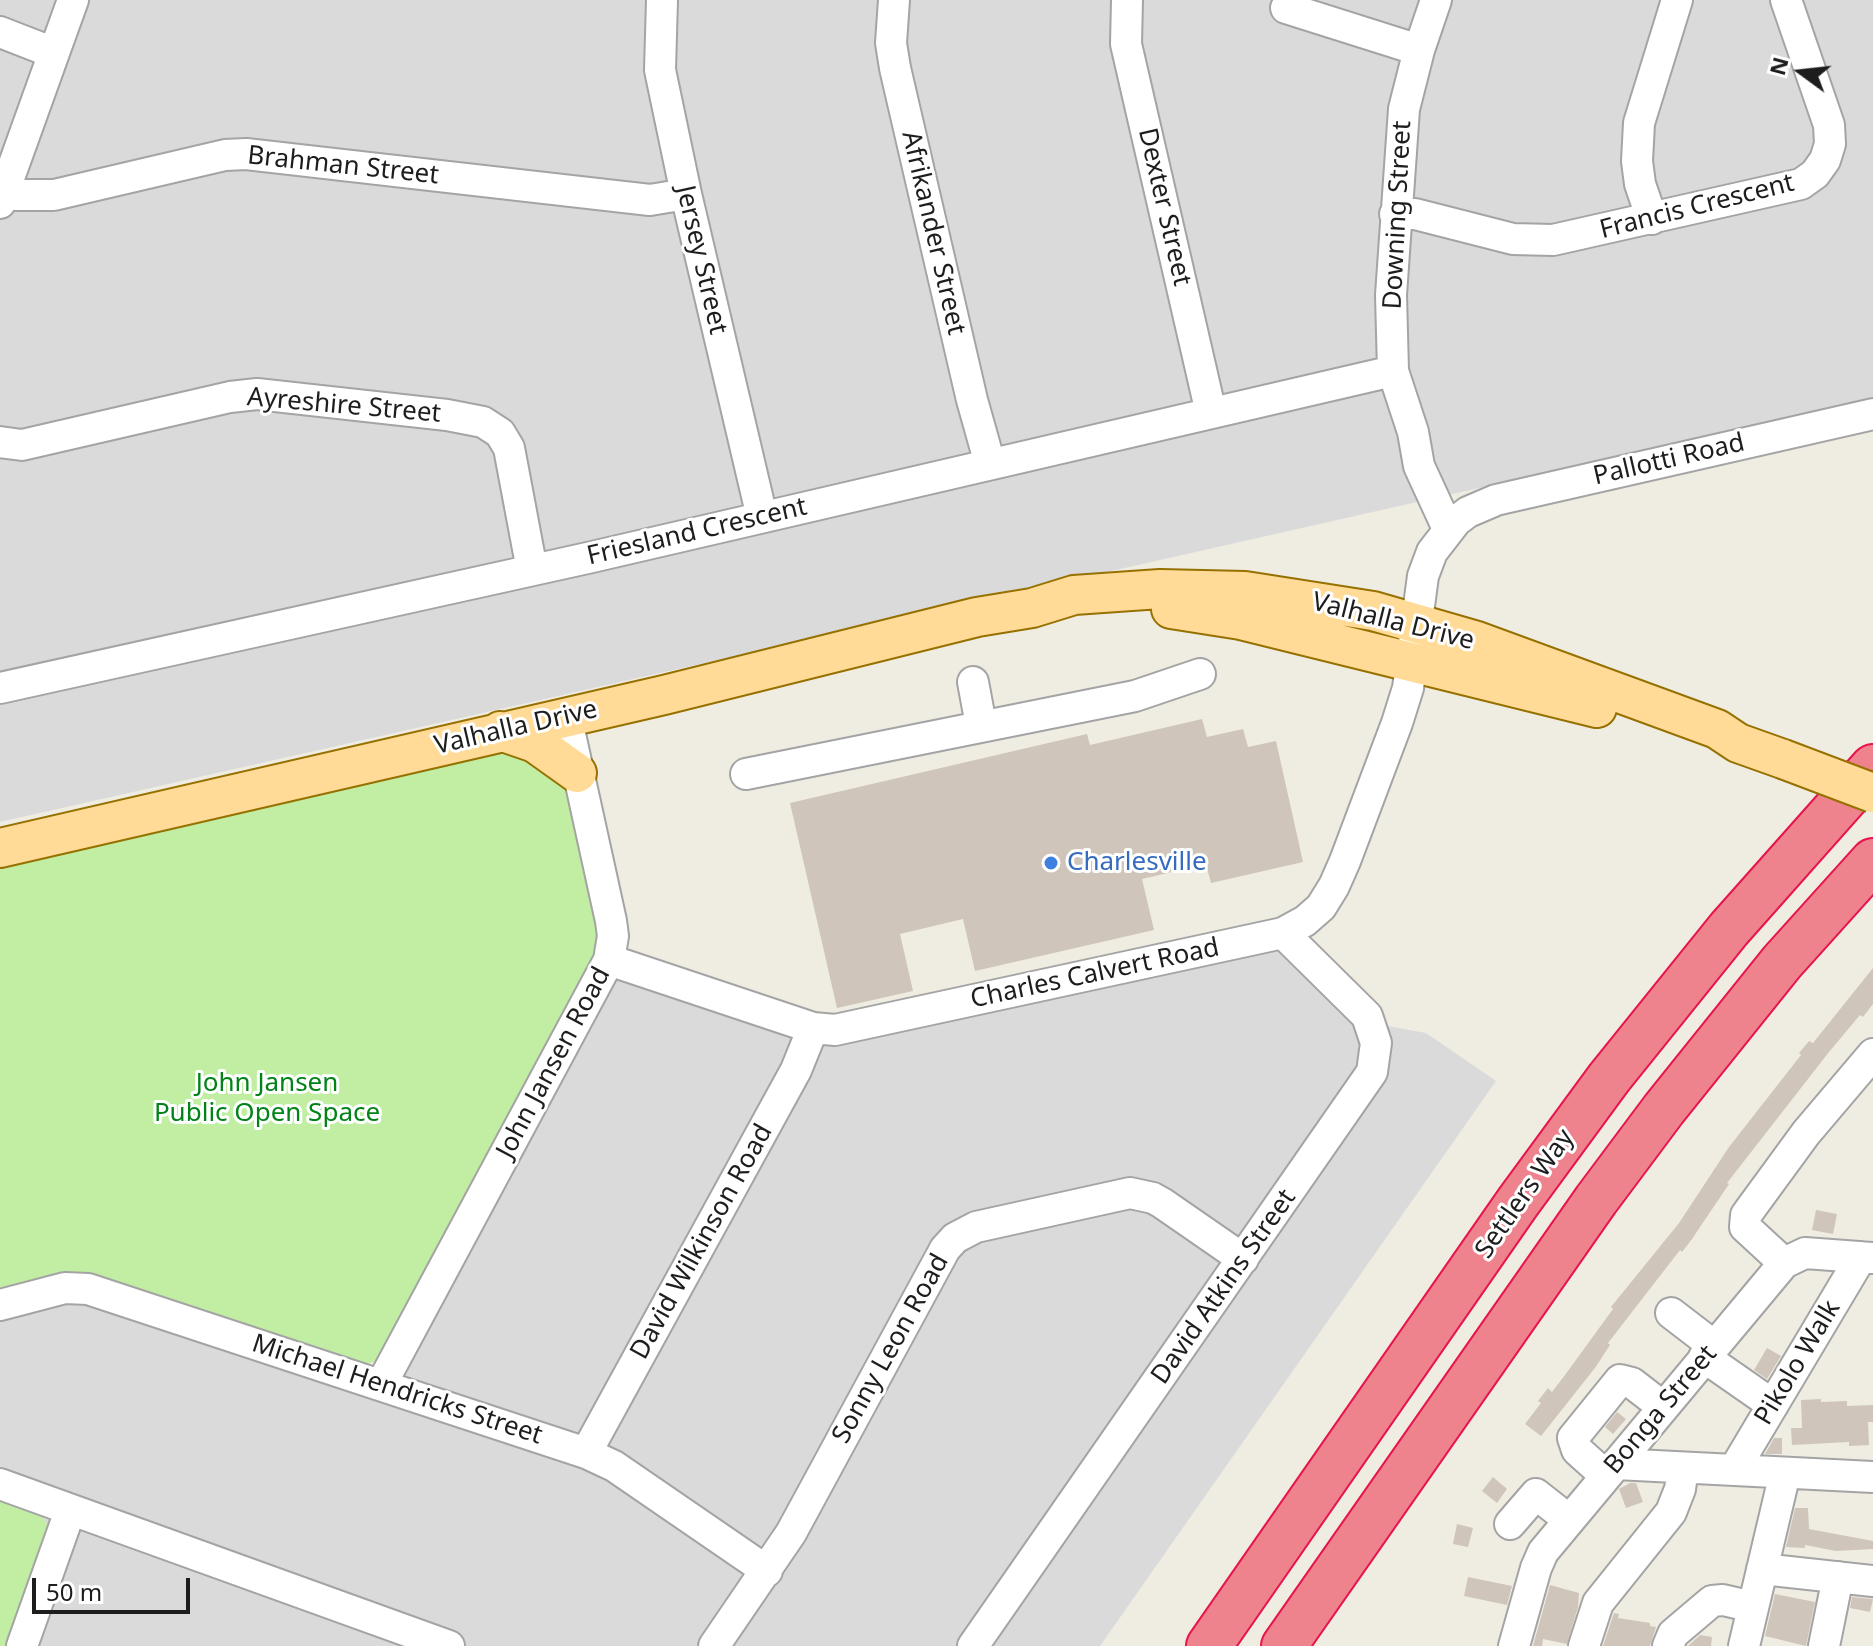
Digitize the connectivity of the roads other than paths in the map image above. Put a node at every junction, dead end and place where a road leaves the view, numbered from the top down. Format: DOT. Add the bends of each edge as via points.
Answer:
graph roads {
  1 [pos="73,0"];
  2 [pos="662,0"];
  3 [pos="894,0"];
  4 [pos="1127,0"];
  5 [pos="1436,0"];
  6 [pos="1677,0"];
  7 [pos="1786,0"];
  8 [pos="1286,8"];
  9 [pos="0,32"];
  10 [pos="1419,50"];
  11 [pos="54,53"];
  12 [pos="686,194"];
  13 [pos="2,199"];
  14 [pos="1395,214"];
  15 [pos="1652,219"];
  16 [pos="1393,371"];
  17 [pos="1211,413"];
  18 [pos="1873,414"];
  19 [pos="0,442"];
  20 [pos="990,464"];
  21 [pos="762,517"];
  22 [pos="1458,520"];
  23 [pos="532,570"];
  24 [pos="1032,608"];
  25 [pos="1415,623"];
  26 [pos="1411,661"];
  27 [pos="1200,674"];
  28 [pos="973,682"];
  29 [pos="0,688"];
  30 [pos="566,716"];
  31 [pos="981,725"];
  32 [pos="500,731"];
  33 [pos="1738,743"];
  34 [pos="1873,767"];
  35 [pos="577,773"];
  36 [pos="746,774"];
  37 [pos="1873,793"];
  38 [pos="0,848"];
  39 [pos="1873,861"];
  40 [pos="1283,933"];
  41 [pos="609,960"];
  42 [pos="813,1028"];
  43 [pos="1873,1054"];
  44 [pos="1867,1257"];
  45 [pos="1243,1259"];
  46 [pos="1784,1263"];
  47 [pos="0,1305"];
  48 [pos="1671,1313"];
  49 [pos="1709,1351"];
  50 [pos="381,1385"];
  51 [pos="1773,1405"];
  52 [pos="1663,1407"];
  53 [pos="586,1453"];
  54 [pos="1683,1468"];
  55 [pos="1611,1470"];
  56 [pos="1734,1470"];
  57 [pos="1785,1473"];
  58 [pos="1873,1477"];
  59 [pos="0,1484"];
  60 [pos="70,1511"];
  61 [pos="1569,1520"];
  62 [pos="1510,1524"];
  63 [pos="1762,1569"];
  64 [pos="767,1571"];
  65 [pos="1838,1577"];
  66 [pos="1873,1581"];
  67 [pos="1753,1607"];
  68 [pos="22,1646"];
  69 [pos="449,1646"];
  70 [pos="714,1646"];
  71 [pos="973,1646"];
  72 [pos="1209,1646"];
  73 [pos="1284,1646"];
  74 [pos="1514,1646"];
  75 [pos="1584,1646"];
  76 [pos="1668,1646"];
  77 [pos="1744,1646"];
  78 [pos="1824,1646"];
  1 -- 11 [label="street"];
  2 -- 12 [label="street, Jersey Street" via="660,70"];
  3 -- 20 [label="street, Afrikander Street" via="895,68"];
  4 -- 17 [label="street, Dexter Street" via="1126,44"];
  5 -- 10 [label="street, Downing Street"];
  6 -- 15 [label="street" via="1639,123 1640,184"];
  7 -- 15 [label="street, Francis Crescent" via="1829,125 1825,160 1801,184"];
  8 -- 10 [label="street"];
  9 -- 11 [label="street"];
  10 -- 14 [label="street, Downing Street" via="1404,109"];
  11 -- 13 [label="street"];
  12 -- 13 [label="street, Brahman Street" via="650,200 246,154 54,195"];
  12 -- 21 [label="street, Jersey Street"];
  14 -- 15 [label="street, Francis Crescent" via="1529,241"];
  14 -- 16 [label="street, Downing Street"];
  16 -- 17 [label="street, Friesland Crescent"];
  16 -- 22 [label="street, Downing Street" via="1413,432"];
  17 -- 20 [label="street, Friesland Crescent"];
  18 -- 22 [label="street, Pallotti Road" via="1496,500"];
  19 -- 23 [label="street, Ayreshire Street" via="22,445 257,394 483,422 500,433 509,448"];
  20 -- 21 [label="street, Friesland Crescent"];
  21 -- 23 [label="street, Friesland Crescent"];
  22 -- 25 [label="street" via="1432,552"];
  23 -- 29 [label="street, Friesland Crescent"];
  24 -- 25 [label="main road, Valhalla Drive" via="1074,595 1199,589 1335,603"];
  24 -- 26 [label="main road, Valhalla Drive" via="1191,611"];
  24 -- 30 [label="main road, Valhalla Drive"];
  25 -- 26 [label="street, Charles Calvert Road"];
  25 -- 33 [label="main road, Valhalla Drive" via="1717,729"];
  26 -- 33 [label="main road, Valhalla Drive"];
  26 -- 40 [label="street, Charles Calvert Road" via="1397,723 1334,886 1314,914"];
  27 -- 31 [label="street" via="1135,696"];
  28 -- 31 [label="street"];
  30 -- 32 [label="main road, Valhalla Drive"];
  30 -- 35 [label="street, John Jansen Road"];
  31 -- 36 [label="street"];
  32 -- 35 [label="main road" via="535,743"];
  32 -- 38 [label="main road, Valhalla Drive"];
  33 -- 37 [label="main road, Valhalla Drive, bridge"];
  34 -- 72 [label="highway, Settlers Way" via="1737,919 1601,1089"];
  35 -- 41 [label="street, John Jansen Road" via="611,921"];
  39 -- 73 [label="highway" via="1782,962 1648,1129"];
  40 -- 42 [label="street, Charles Calvert Road" via="847,1028"];
  40 -- 45 [label="street, David Atkins Street" via="1367,1016 1375,1061 1362,1089"];
  41 -- 42 [label="street, Charles Calvert Road"];
  41 -- 50 [label="street, John Jansen Road"];
  42 -- 53 [label="street, David Wilkinson Road" via="796,1070"];
  43 -- 46 [label="street" via="1746,1215 1745,1227"];
  44 -- 46 [label="street" via="1805,1253"];
  44 -- 51 [label="street, Pikolo Walk"];
  45 -- 64 [label="street, Sonny Leon Road" via="1162,1203 1130,1193 960,1234 945,1249"];
  45 -- 71 [label="street, David Atkins Street"];
  46 -- 49 [label="street, Bonga Street"];
  47 -- 50 [label="street, Michael Hendricks Street" via="65,1288 88,1289"];
  48 -- 49 [label="street"];
  49 -- 51 [label="street"];
  49 -- 52 [label="street, Bonga Street"];
  50 -- 53 [label="street, Michael Hendricks Street"];
  51 -- 56 [label="street, Pikolo Walk"];
  52 -- 55 [label="street, Bonga Street"];
  52 -- 55 [label="street" via="1620,1380 1573,1438 1577,1450"];
  53 -- 64 [label="street, Michael Hendricks Street" via="614,1466"];
  54 -- 55 [label="street"];
  54 -- 56 [label="street"];
  54 -- 75 [label="street" via="1671,1512 1598,1603"];
  55 -- 61 [label="street, Bonga Street"];
  56 -- 57 [label="street"];
  57 -- 58 [label="street"];
  57 -- 63 [label="street"];
  59 -- 60 [label="street"];
  60 -- 68 [label="street"];
  60 -- 69 [label="street"];
  61 -- 62 [label="street" via="1536,1494"];
  61 -- 74 [label="street, Bonga Street" via="1536,1568"];
  63 -- 65 [label="street"];
  63 -- 67 [label="street"];
  64 -- 70 [label="street, Sonny Leon Road"];
  65 -- 66 [label="street"];
  65 -- 78 [label="street"];
  67 -- 76 [label="street" via="1712,1601 1673,1634"];
  67 -- 77 [label="street"];
}
